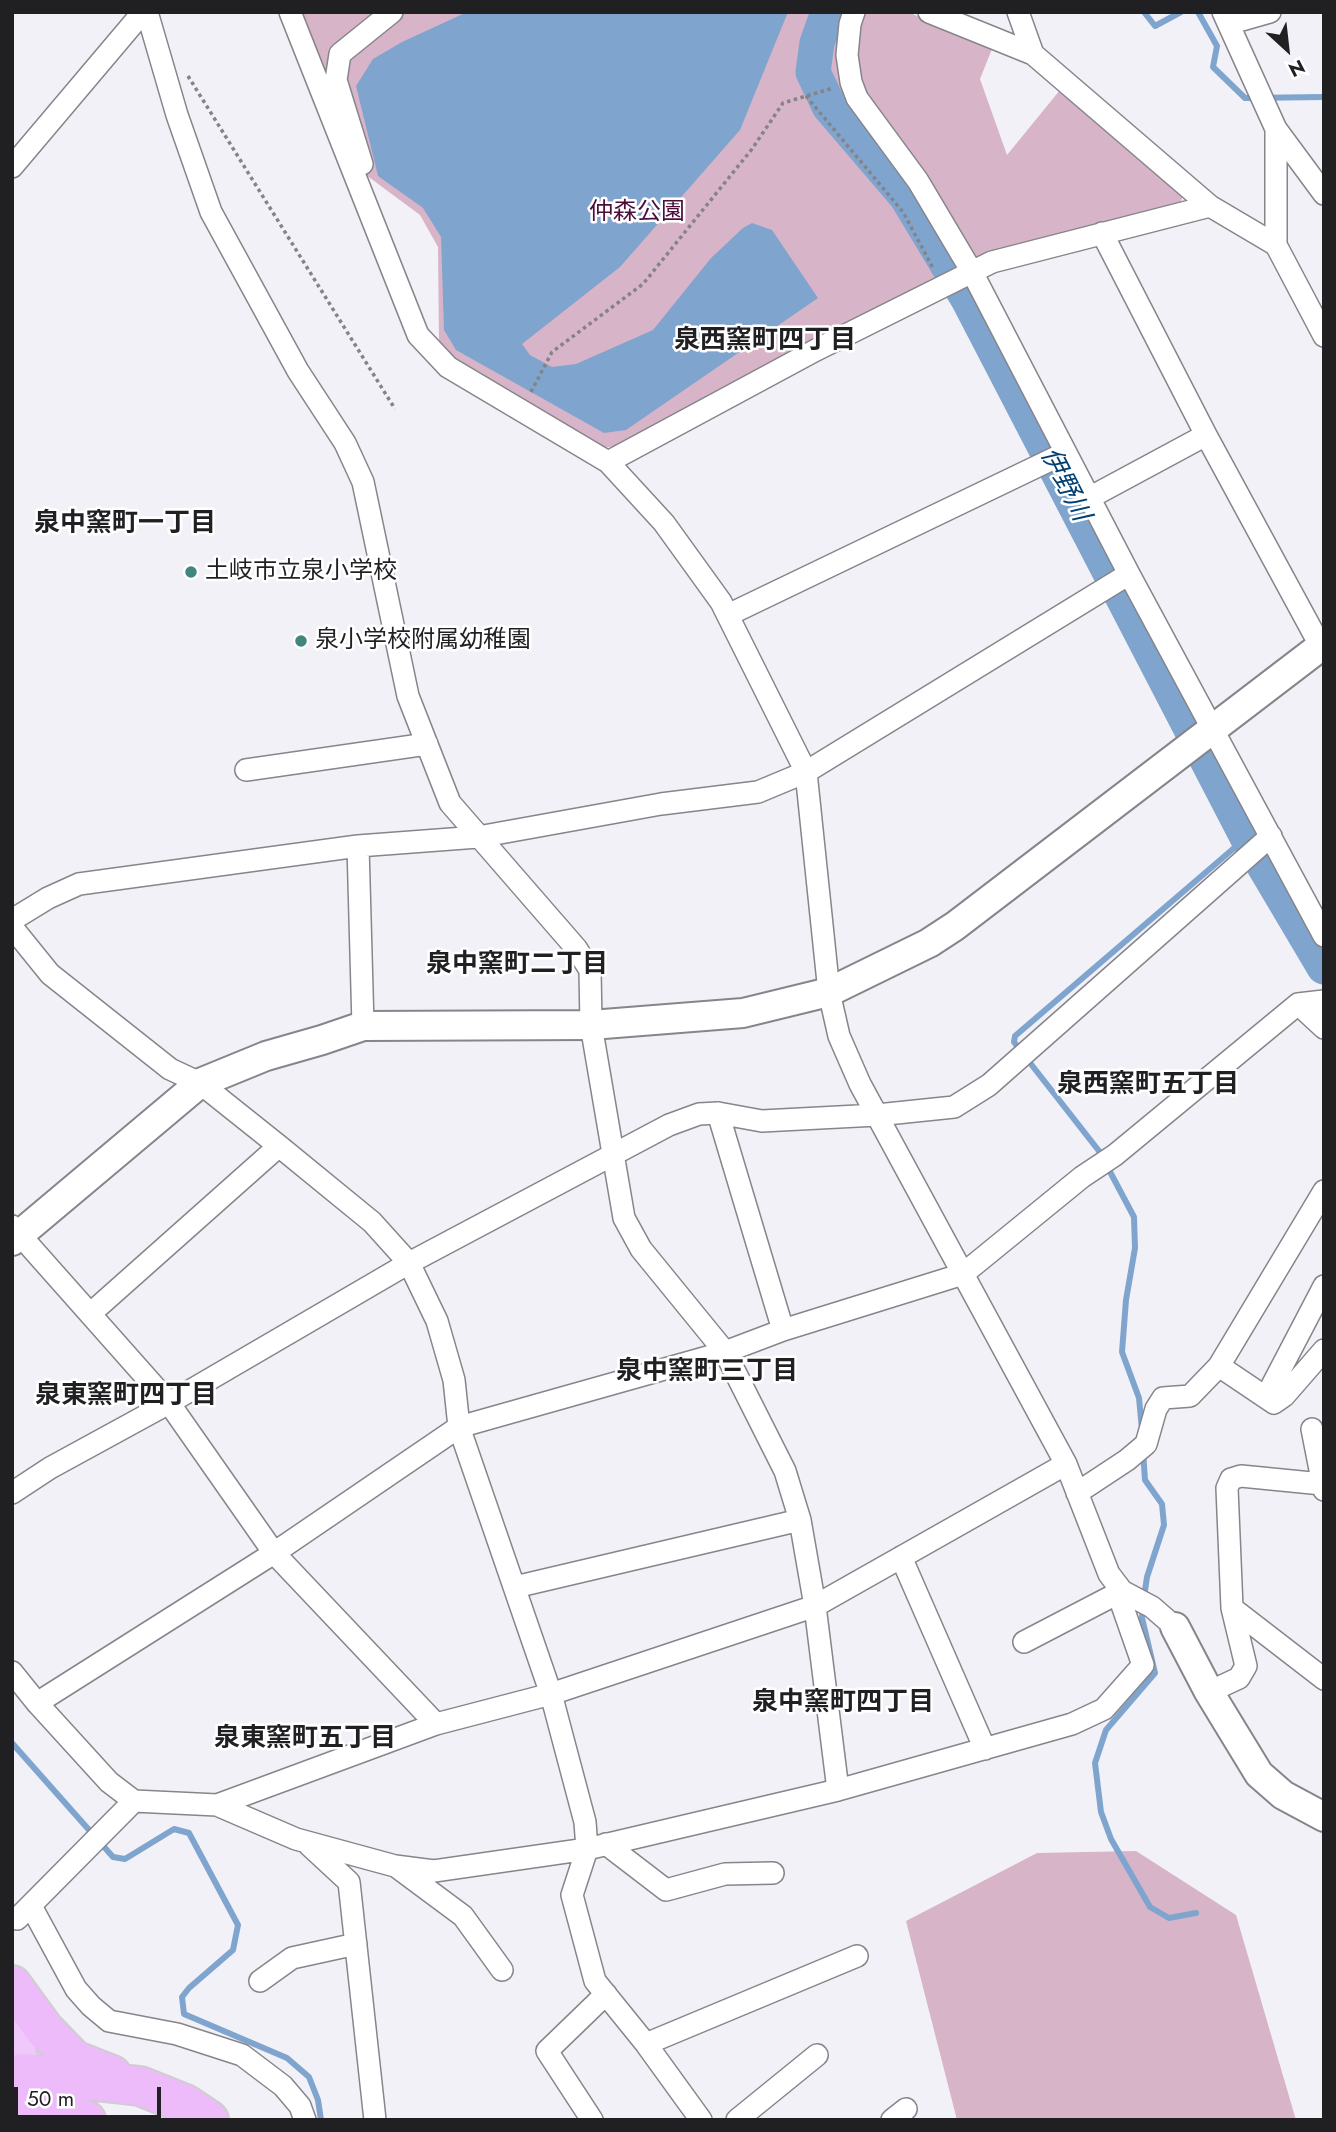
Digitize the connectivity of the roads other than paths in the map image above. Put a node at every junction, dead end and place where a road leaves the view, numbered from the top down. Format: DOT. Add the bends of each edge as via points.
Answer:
graph roads {
  1 [pos="145,12"];
  2 [pos="290,12"];
  3 [pos="392,12"];
  4 [pos="854,12"];
  5 [pos="929,12"];
  6 [pos="1018,12"];
  7 [pos="1270,12"];
  8 [pos="1224,13"];
  9 [pos="1033,54"];
  10 [pos="1271,119"];
  11 [pos="12,167"];
  12 [pos="353,173"];
  13 [pos="1324,194"];
  14 [pos="1210,206"];
  15 [pos="1102,233"];
  16 [pos="1276,245"];
  17 [pos="972,272"];
  18 [pos="1324,337"];
  19 [pos="1206,435"];
  20 [pos="1065,453"];
  21 [pos="608,462"];
  22 [pos="1089,498"];
  23 [pos="1129,574"];
  24 [pos="728,615"];
  25 [pos="1322,646"];
  26 [pos="1215,730"];
  27 [pos="427,744"];
  28 [pos="246,770"];
  29 [pos="806,772"];
  30 [pos="1271,836"];
  31 [pos="478,837"];
  32 [pos="358,846"];
  33 [pos="12,920"];
  34 [pos="12,927"];
  35 [pos="1324,936"];
  36 [pos="829,992"];
  37 [pos="1324,1001"];
  38 [pos="1298,1004"];
  39 [pos="591,1025"];
  40 [pos="363,1026"];
  41 [pos="1324,1028"];
  42 [pos="200,1083"];
  43 [pos="718,1113"];
  44 [pos="877,1115"];
  45 [pos="279,1146"];
  46 [pos="611,1155"];
  47 [pos="1324,1191"];
  48 [pos="15,1234"];
  49 [pos="409,1263"];
  50 [pos="963,1274"];
  51 [pos="1324,1286"];
  52 [pos="90,1314"];
  53 [pos="783,1330"];
  54 [pos="1324,1350"];
  55 [pos="725,1352"];
  56 [pos="1219,1366"];
  57 [pos="1266,1397"];
  58 [pos="169,1403"];
  59 [pos="459,1427"];
  60 [pos="1311,1429"];
  61 [pos="1066,1464"];
  62 [pos="1323,1487"];
  63 [pos="12,1493"];
  64 [pos="1077,1493"];
  65 [pos="800,1520"];
  66 [pos="274,1553"];
  67 [pos="901,1557"];
  68 [pos="515,1587"];
  69 [pos="1135,1599"];
  70 [pos="815,1606"];
  71 [pos="1232,1608"];
  72 [pos="1175,1627"];
  73 [pos="1024,1642"];
  74 [pos="12,1672"];
  75 [pos="1324,1679"];
  76 [pos="1209,1692"];
  77 [pos="551,1694"];
  78 [pos="37,1703"];
  79 [pos="436,1724"];
  80 [pos="985,1749"];
  81 [pos="838,1790"];
  82 [pos="134,1801"];
  83 [pos="217,1805"];
  84 [pos="1324,1817"];
  85 [pos="305,1842"];
  86 [pos="597,1847"];
  87 [pos="395,1866"];
  88 [pos="773,1873"];
  89 [pos="356,1944"];
  90 [pos="857,1956"];
  91 [pos="502,1970"];
  92 [pos="260,1981"];
  93 [pos="12,1985"];
  94 [pos="606,1994"];
  95 [pos="12,2032"];
  96 [pos="646,2044"];
  97 [pos="817,2055"];
  98 [pos="140,2086"];
  99 [pos="19,2097"];
  100 [pos="86,2120"];
  101 [pos="209,2120"];
  102 [pos="305,2120"];
  103 [pos="375,2120"];
  104 [pos="592,2120"];
  105 [pos="701,2120"];
  106 [pos="737,2120"];
  1 -- 11 [label="street"];
  1 -- 27 [label="street" via="211,212 363,482 408,696"];
  2 -- 12 [label="street"];
  3 -- 12 [label="street" via="340,54 336,80 363,163"];
  4 -- 17 [label="street" via="847,55 857,97 918,181"];
  5 -- 9 [label="street"];
  6 -- 9 [label="street"];
  7 -- 8 [label="street" via="1242,20"];
  8 -- 10 [label="street"];
  9 -- 14 [label="street"];
  10 -- 13 [label="street"];
  10 -- 16 [label="street"];
  12 -- 21 [label="street" via="418,335 448,367"];
  14 -- 15 [label="street"];
  14 -- 16 [label="street"];
  15 -- 17 [label="street" via="992,262"];
  15 -- 19 [label="street"];
  16 -- 18 [label="street"];
  17 -- 20 [label="street"];
  17 -- 21 [label="street"];
  19 -- 22 [label="street"];
  19 -- 25 [label="street"];
  20 -- 22 [label="street"];
  20 -- 24 [label="street"];
  21 -- 24 [label="street" via="664,523"];
  22 -- 23 [label="street"];
  23 -- 26 [label="street"];
  23 -- 29 [label="street"];
  24 -- 29 [label="street"];
  25 -- 26 [label="street"];
  26 -- 30 [label="street"];
  26 -- 36 [label="street" via="955,926"];
  27 -- 28 [label="street"];
  27 -- 31 [label="street" via="450,803"];
  29 -- 31 [label="street" via="758,792 661,804"];
  29 -- 36 [label="street"];
  30 -- 35 [label="street"];
  30 -- 44 [label="street" via="989,1085 954,1107"];
  31 -- 32 [label="street"];
  31 -- 39 [label="street" via="590,970"];
  32 -- 33 [label="street" via="79,884"];
  32 -- 40 [label="street"];
  34 -- 42 [label="street" via="50,974 170,1069"];
  36 -- 39 [label="street" via="743,1013"];
  36 -- 44 [label="street" via="839,1036"];
  37 -- 38 [label="street"];
  38 -- 41 [label="street"];
  38 -- 50 [label="street"];
  39 -- 40 [label="street"];
  39 -- 46 [label="street"];
  40 -- 42 [label="street" via="266,1056"];
  42 -- 45 [label="street"];
  42 -- 48 [label="street"];
  43 -- 44 [label="street" via="762,1121"];
  43 -- 46 [label="street" via="699,1114 669,1125"];
  43 -- 53 [label="street"];
  44 -- 50 [label="street"];
  45 -- 49 [label="street" via="372,1222"];
  45 -- 52 [label="street"];
  46 -- 49 [label="street"];
  46 -- 55 [label="street" via="624,1218 640,1249"];
  47 -- 56 [label="street"];
  48 -- 52 [label="street"];
  49 -- 58 [label="street"];
  49 -- 59 [label="street" via="437,1321 454,1380"];
  50 -- 53 [label="street"];
  50 -- 61 [label="street"];
  51 -- 57 [label="street"];
  52 -- 58 [label="street"];
  53 -- 55 [label="street"];
  54 -- 57 [label="street" via="1284,1396 1274,1403"];
  55 -- 59 [label="street"];
  55 -- 65 [label="street" via="785,1471"];
  56 -- 57 [label="street"];
  56 -- 64 [label="street" via="1190,1396 1163,1398 1146,1444"];
  58 -- 63 [label="street"];
  58 -- 66 [label="street"];
  59 -- 66 [label="street"];
  59 -- 68 [label="street"];
  60 -- 62 [label="street"];
  61 -- 64 [label="street"];
  61 -- 67 [label="street"];
  62 -- 71 [label="street" via="1241,1476 1231,1479 1227,1488"];
  64 -- 69 [label="street" via="1109,1574"];
  65 -- 68 [label="street"];
  65 -- 70 [label="street"];
  66 -- 78 [label="street"];
  66 -- 79 [label="street"];
  67 -- 70 [label="street"];
  67 -- 80 [label="street"];
  68 -- 77 [label="street"];
  69 -- 72 [label="street"];
  69 -- 73 [label="street"];
  69 -- 80 [label="street" via="1122,1605 1143,1665 1104,1709 1072,1724"];
  70 -- 77 [label="street"];
  70 -- 81 [label="street"];
  71 -- 75 [label="street"];
  71 -- 76 [label="street" via="1246,1666 1239,1678"];
  72 -- 76 [label="street"];
  74 -- 78 [label="street"];
  76 -- 84 [label="street" via="1259,1774 1283,1795"];
  77 -- 79 [label="street"];
  77 -- 86 [label="street"];
  78 -- 82 [label="street" via="109,1782"];
  79 -- 83 [label="street"];
  80 -- 81 [label="street"];
  81 -- 86 [label="street"];
  82 -- 83 [label="street"];
  82 -- 102 [label="street" via="24,1912 76,1989 109,2021 177,2034 242,2055 283,2086"];
  83 -- 85 [label="street"];
  85 -- 87 [label="street"];
  85 -- 89 [label="street" via="349,1882"];
  86 -- 87 [label="street" via="434,1871"];
  86 -- 88 [label="street" via="666,1890 725,1874"];
  86 -- 94 [label="street" via="572,1895 595,1981"];
  87 -- 91 [label="street" via="463,1916"];
  89 -- 92 [label="street" via="292,1958"];
  89 -- 103 [label="street"];
  90 -- 96 [label="street"];
  93 -- 98 [label="highway" via="74,2060"];
  94 -- 96 [label="street"];
  94 -- 104 [label="street" via="547,2051"];
  95 -- 99 [label="highway"];
  96 -- 105 [label="street"];
  97 -- 106 [label="street"];
  98 -- 99 [label="highway"];
  98 -- 101 [label="highway" via="185,2104"];
  99 -- 100 [label="highway"];
}
